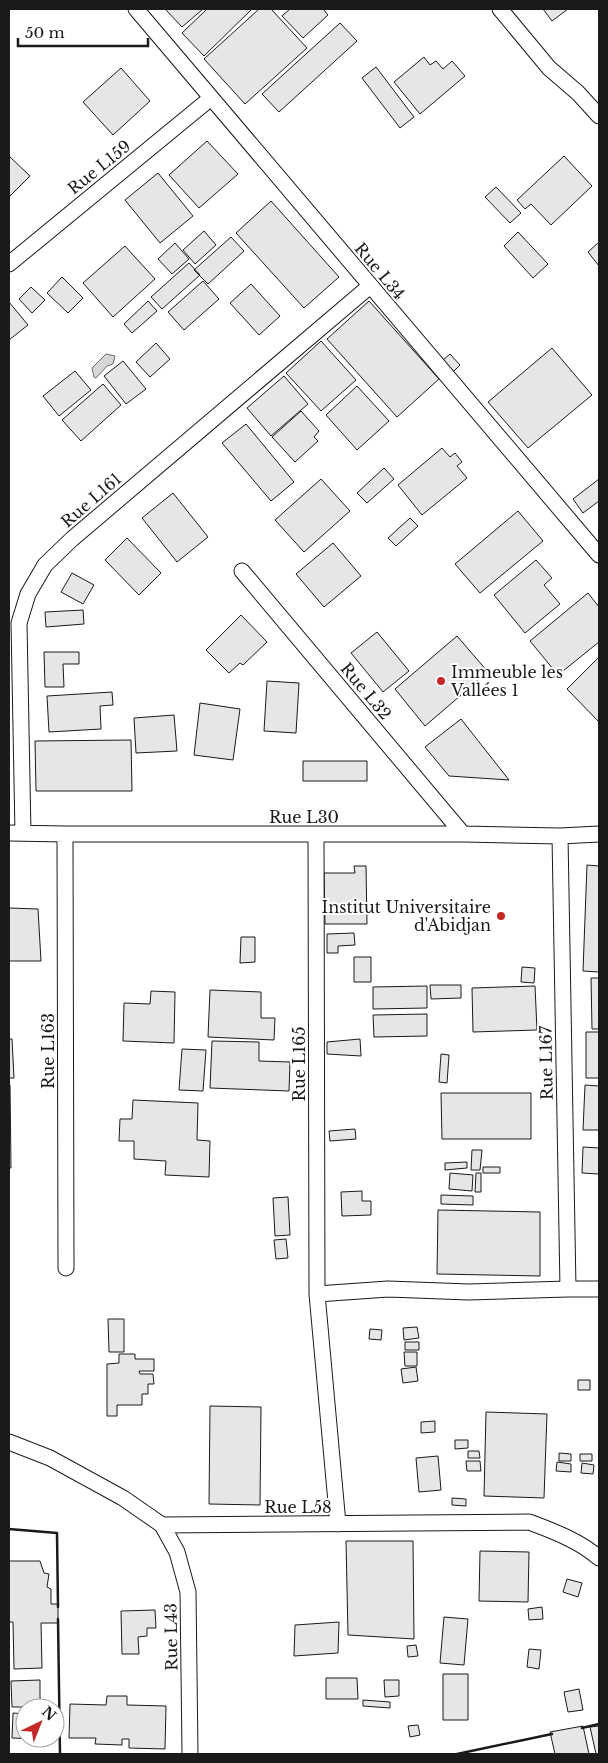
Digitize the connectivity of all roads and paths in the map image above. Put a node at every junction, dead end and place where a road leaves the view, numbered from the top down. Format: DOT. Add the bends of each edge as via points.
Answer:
graph roads {
  1 [pos="136,9"];
  2 [pos="500,9"];
  3 [pos="211,98"];
  4 [pos="599,116"];
  5 [pos="9,264"];
  6 [pos="370,286"];
  7 [pos="599,555"];
  8 [pos="242,571"];
  9 [pos="16,833"];
  10 [pos="65,834"];
  11 [pos="316,834"];
  12 [pos="463,834"];
  13 [pos="599,834"];
  14 [pos="560,836"];
  15 [pos="66,1268"];
  16 [pos="568,1289"];
  17 [pos="599,1289"];
  18 [pos="316,1294"];
  19 [pos="9,1442"];
  20 [pos="338,1524"];
  21 [pos="162,1525"];
  22 [pos="599,1558"];
  23 [pos="190,1754"];
  1 -- 3 [label="street, Rue L34"];
  2 -- 4 [label="street" via="549,68"];
  3 -- 5 [label="street, Rue L159"];
  3 -- 6 [label="street, Rue L34"];
  6 -- 7 [label="street, Rue L34"];
  6 -- 9 [label="street, Rue L161" via="45,565 28,594 19,623"];
  8 -- 12 [label="street, Rue L32"];
  9 -- 10 [label="street, Rue L30"];
  10 -- 11 [label="street, Rue L30"];
  10 -- 15 [label="street, Rue L163"];
  11 -- 12 [label="street, Rue L30"];
  11 -- 18 [label="street, Rue L165"];
  12 -- 14 [label="street, Rue L30"];
  13 -- 14 [label="street, Rue L30"];
  14 -- 16 [label="street, Rue L167"];
  16 -- 17 [label="street"];
  16 -- 18 [label="street" via="388,1290"];
  18 -- 20 [label="street, Rue L165"];
  19 -- 21 [label="street" via="58,1462 123,1498"];
  20 -- 21 [label="street, Rue L58"];
  20 -- 22 [label="street, Rue L58" via="529,1522 559,1533"];
  21 -- 23 [label="street, Rue L43" via="177,1552 188,1592"];
}
